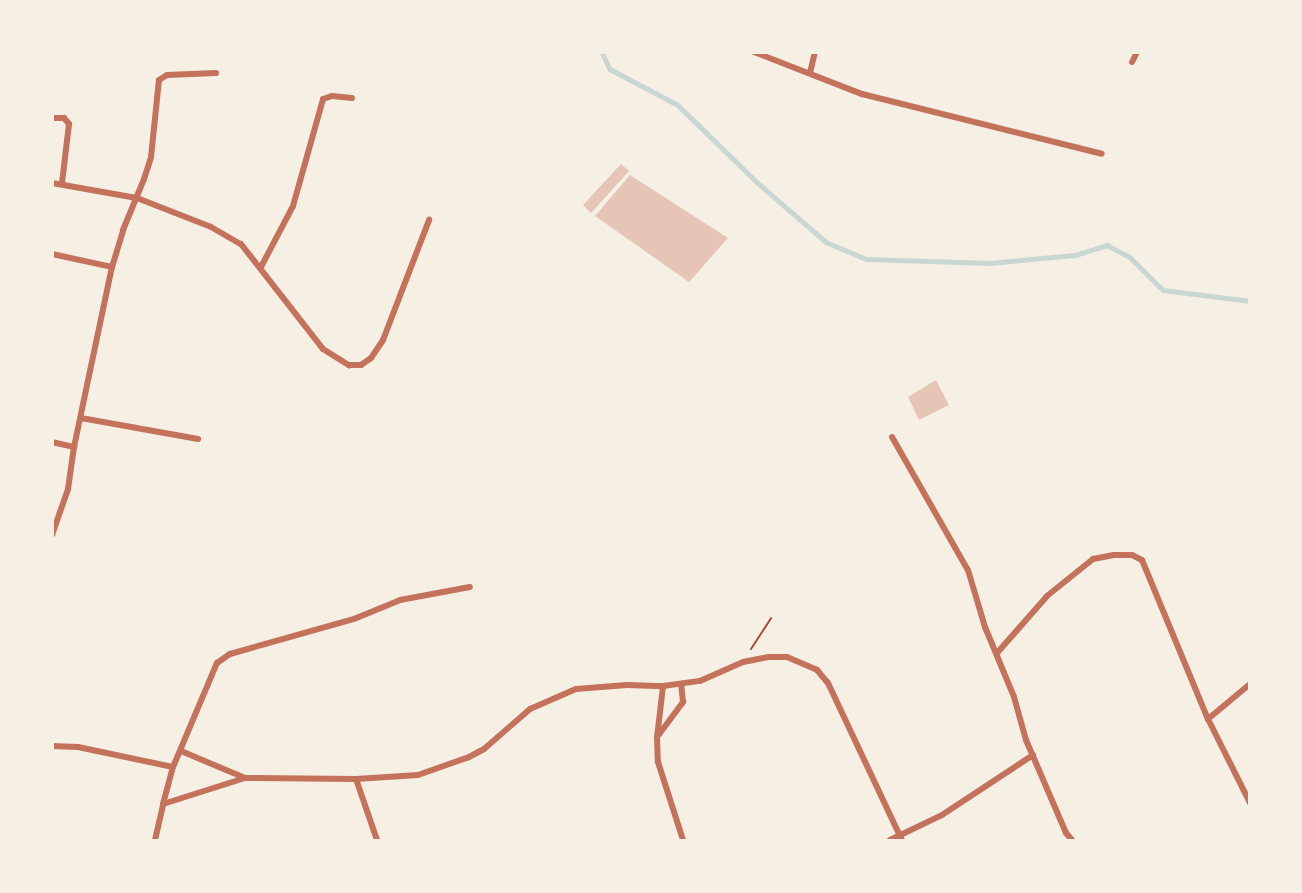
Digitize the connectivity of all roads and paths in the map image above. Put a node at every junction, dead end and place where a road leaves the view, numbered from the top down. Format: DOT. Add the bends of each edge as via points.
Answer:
graph roads {
  1 [pos="754,52"];
  2 [pos="815,52"];
  3 [pos="1137,52"];
  4 [pos="1132,62"];
  5 [pos="216,73"];
  6 [pos="810,73"];
  7 [pos="352,98"];
  8 [pos="52,118"];
  9 [pos="1102,154"];
  10 [pos="52,183"];
  11 [pos="62,183"];
  12 [pos="137,198"];
  13 [pos="429,220"];
  14 [pos="52,254"];
  15 [pos="112,267"];
  16 [pos="261,267"];
  17 [pos="81,418"];
  18 [pos="892,437"];
  19 [pos="198,439"];
  20 [pos="52,442"];
  21 [pos="74,447"];
  22 [pos="52,535"];
  23 [pos="470,587"];
  24 [pos="771,618"];
  25 [pos="997,653"];
  26 [pos="743,662"];
  27 [pos="681,684"];
  28 [pos="1250,684"];
  29 [pos="663,686"];
  30 [pos="1208,719"];
  31 [pos="657,738"];
  32 [pos="52,746"];
  33 [pos="181,751"];
  34 [pos="1033,755"];
  35 [pos="173,767"];
  36 [pos="244,778"];
  37 [pos="356,779"];
  38 [pos="1250,803"];
  39 [pos="163,804"];
  40 [pos="900,838"];
  41 [pos="154,840"];
  42 [pos="377,840"];
  43 [pos="682,840"];
  44 [pos="890,840"];
  45 [pos="1072,840"];
  1 -- 6 [label="street"];
  2 -- 6 [label="street"];
  3 -- 4 [label="street"];
  5 -- 12 [label="street" via="160,78 151,157"];
  6 -- 9 [label="street" via="862,94"];
  7 -- 16 [label="street" via="323,99 293,206"];
  8 -- 11 [label="street" via="64,118 69,124"];
  10 -- 11 [label="street"];
  11 -- 12 [label="street"];
  12 -- 15 [label="street"];
  12 -- 16 [label="street" via="211,226 241,244"];
  13 -- 16 [label="street" via="383,340 361,365 349,365 323,349"];
  14 -- 15 [label="street"];
  15 -- 17 [label="street"];
  17 -- 19 [label="street"];
  17 -- 21 [label="street"];
  18 -- 25 [label="street" via="968,570"];
  20 -- 21 [label="street"];
  21 -- 22 [label="street" via="68,489"];
  23 -- 33 [label="street" via="399,600 354,619 230,654 217,663"];
  24 -- 26 [label="path"];
  25 -- 30 [label="street" via="1047,596 1093,559 1132,555 1142,560"];
  25 -- 34 [label="street"];
  26 -- 27 [label="street" via="700,681"];
  26 -- 40 [label="street" via="787,657 817,670 828,683"];
  27 -- 29 [label="street"];
  27 -- 31 [label="street" via="684,702"];
  28 -- 30 [label="street"];
  29 -- 31 [label="street"];
  29 -- 37 [label="street" via="576,689 530,709 469,757 418,775"];
  30 -- 38 [label="street"];
  31 -- 43 [label="street" via="665,788"];
  32 -- 35 [label="street" via="78,747"];
  33 -- 35 [label="street"];
  33 -- 36 [label="street"];
  34 -- 40 [label="street"];
  34 -- 45 [label="street"];
  35 -- 39 [label="street"];
  36 -- 37 [label="street"];
  36 -- 39 [label="street"];
  37 -- 42 [label="street"];
  39 -- 41 [label="street"];
  40 -- 44 [label="street"];
}
